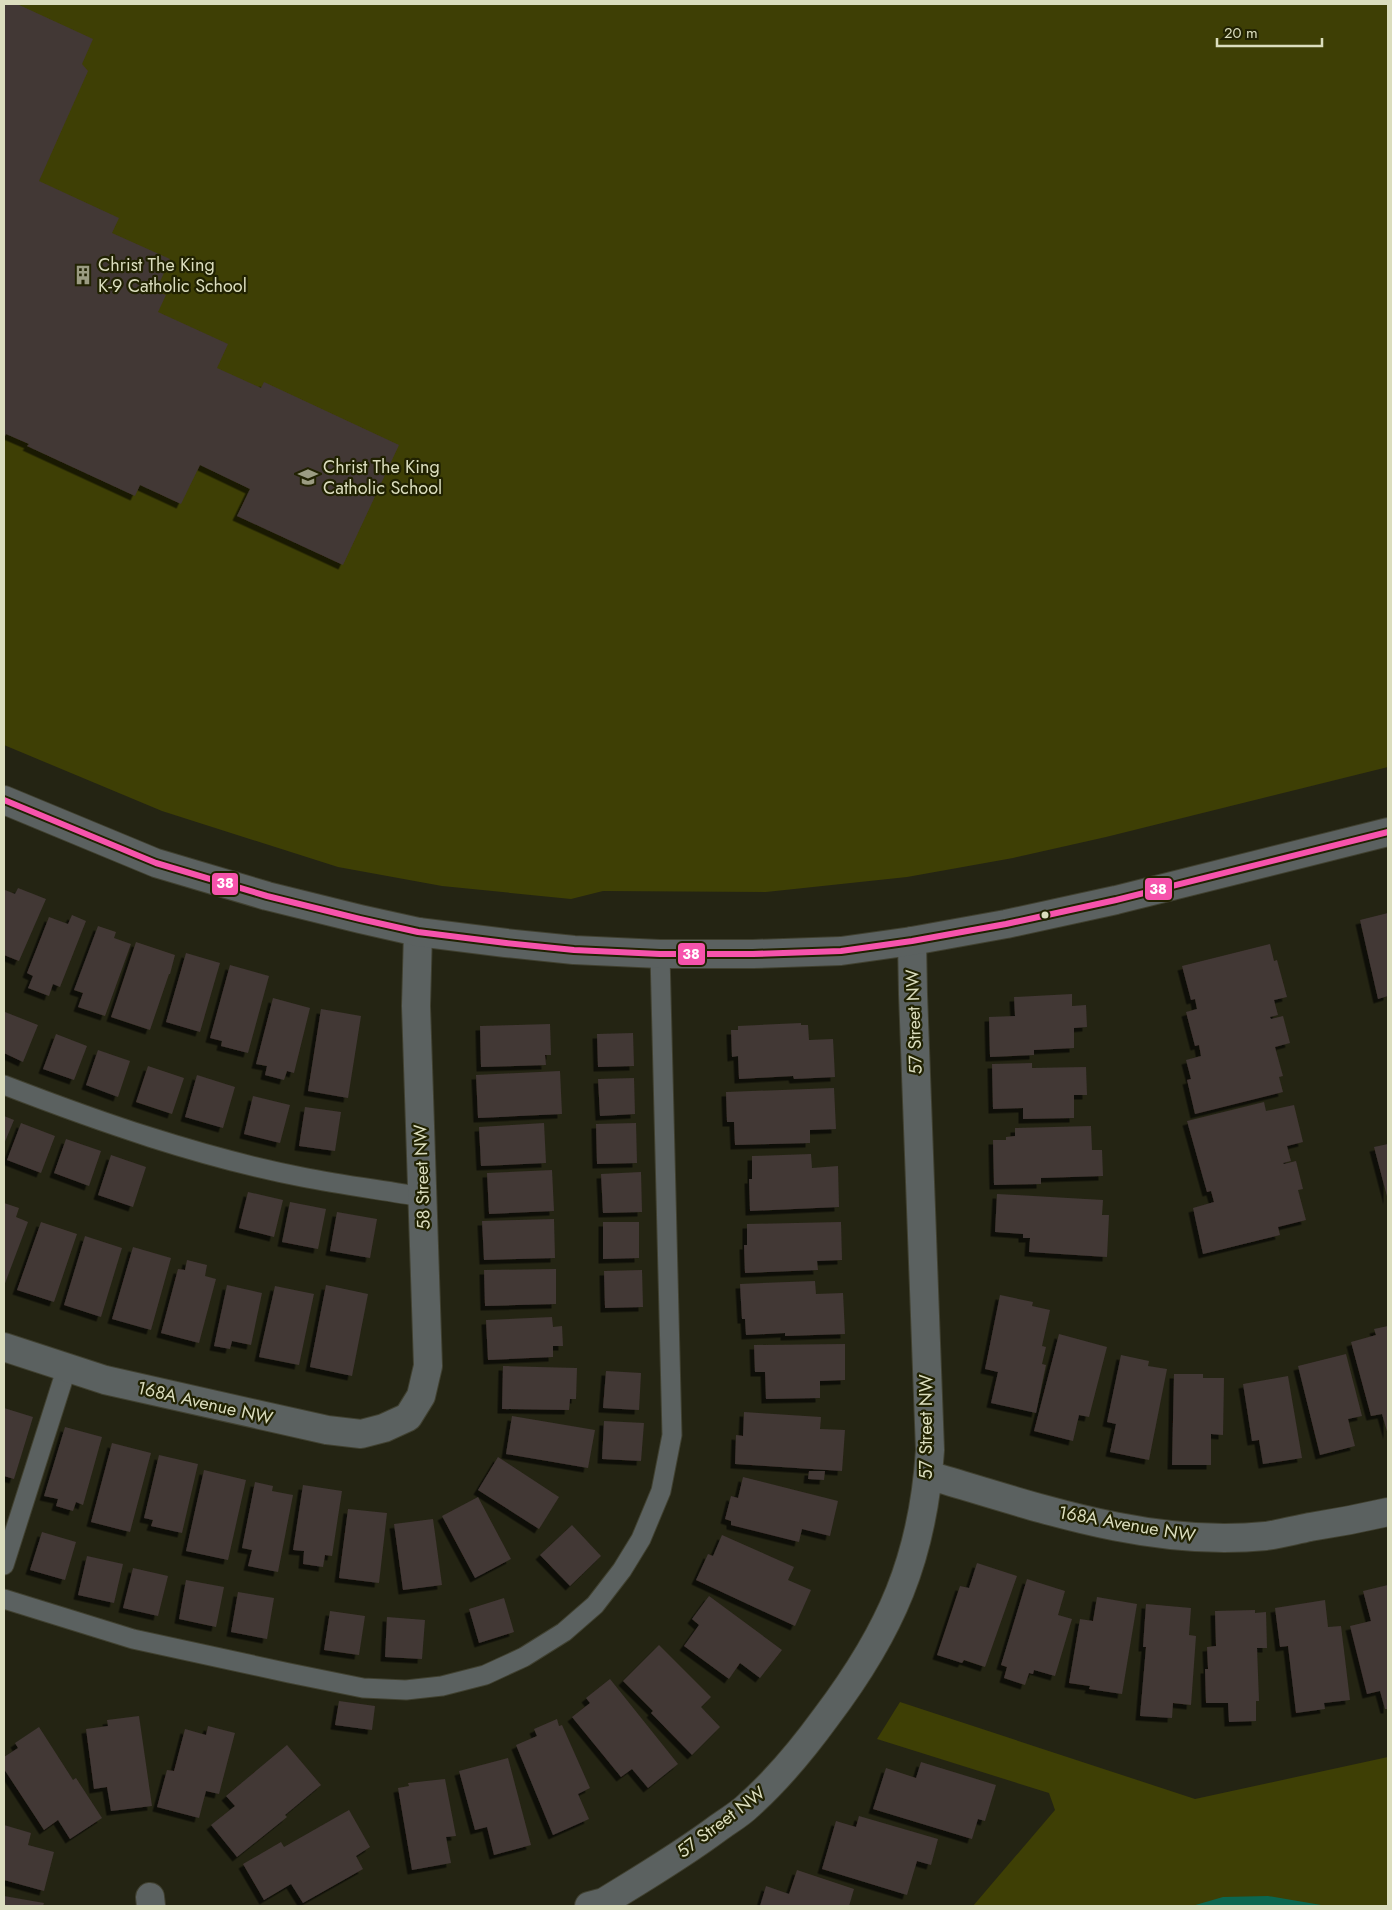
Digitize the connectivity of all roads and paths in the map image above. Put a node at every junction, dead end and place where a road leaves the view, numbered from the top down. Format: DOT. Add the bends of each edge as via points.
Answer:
graph roads {
  1 [pos="4,800"];
  2 [pos="1388,832"];
  3 [pos="418,932"];
  4 [pos="912,941"];
  5 [pos="660,954"];
  6 [pos="4,1085"];
  7 [pos="422,1196"];
  8 [pos="4,1347"];
  9 [pos="67,1367"];
  10 [pos="408,1417"];
  11 [pos="928,1475"];
  12 [pos="1388,1512"];
  13 [pos="4,1565"];
  14 [pos="4,1599"];
  15 [pos="599,1905"];
  1 -- 3 [label="street" via="156,863 267,896"];
  2 -- 4 [label="street" via="1116,900"];
  3 -- 5 [label="street" via="574,950"];
  3 -- 7 [label="street, 58 Street NW" via="416,1006"];
  4 -- 5 [label="street" via="841,950"];
  4 -- 11 [label="street, 57 Street NW" via="930,1450"];
  5 -- 14 [label="lane" via="672,1435 661,1491 641,1539 596,1605 564,1632 524,1657 485,1675 442,1686 406,1690 363,1688 133,1639"];
  6 -- 7 [label="lane" via="69,1110 202,1153 302,1177"];
  7 -- 10 [label="street, 58 Street NW" via="428,1366 421,1396"];
  8 -- 9 [label="street, 168A Avenue NW"];
  9 -- 10 [label="street, 168A Avenue NW" via="105,1380 327,1430 361,1434"];
  9 -- 13 [label="lane"];
  11 -- 12 [label="street, 168A Avenue NW" via="1086,1520 1207,1537 1266,1536"];
  11 -- 15 [label="street, 57 Street NW" via="913,1555 883,1631 862,1667 794,1761 748,1806 694,1846"];
}
